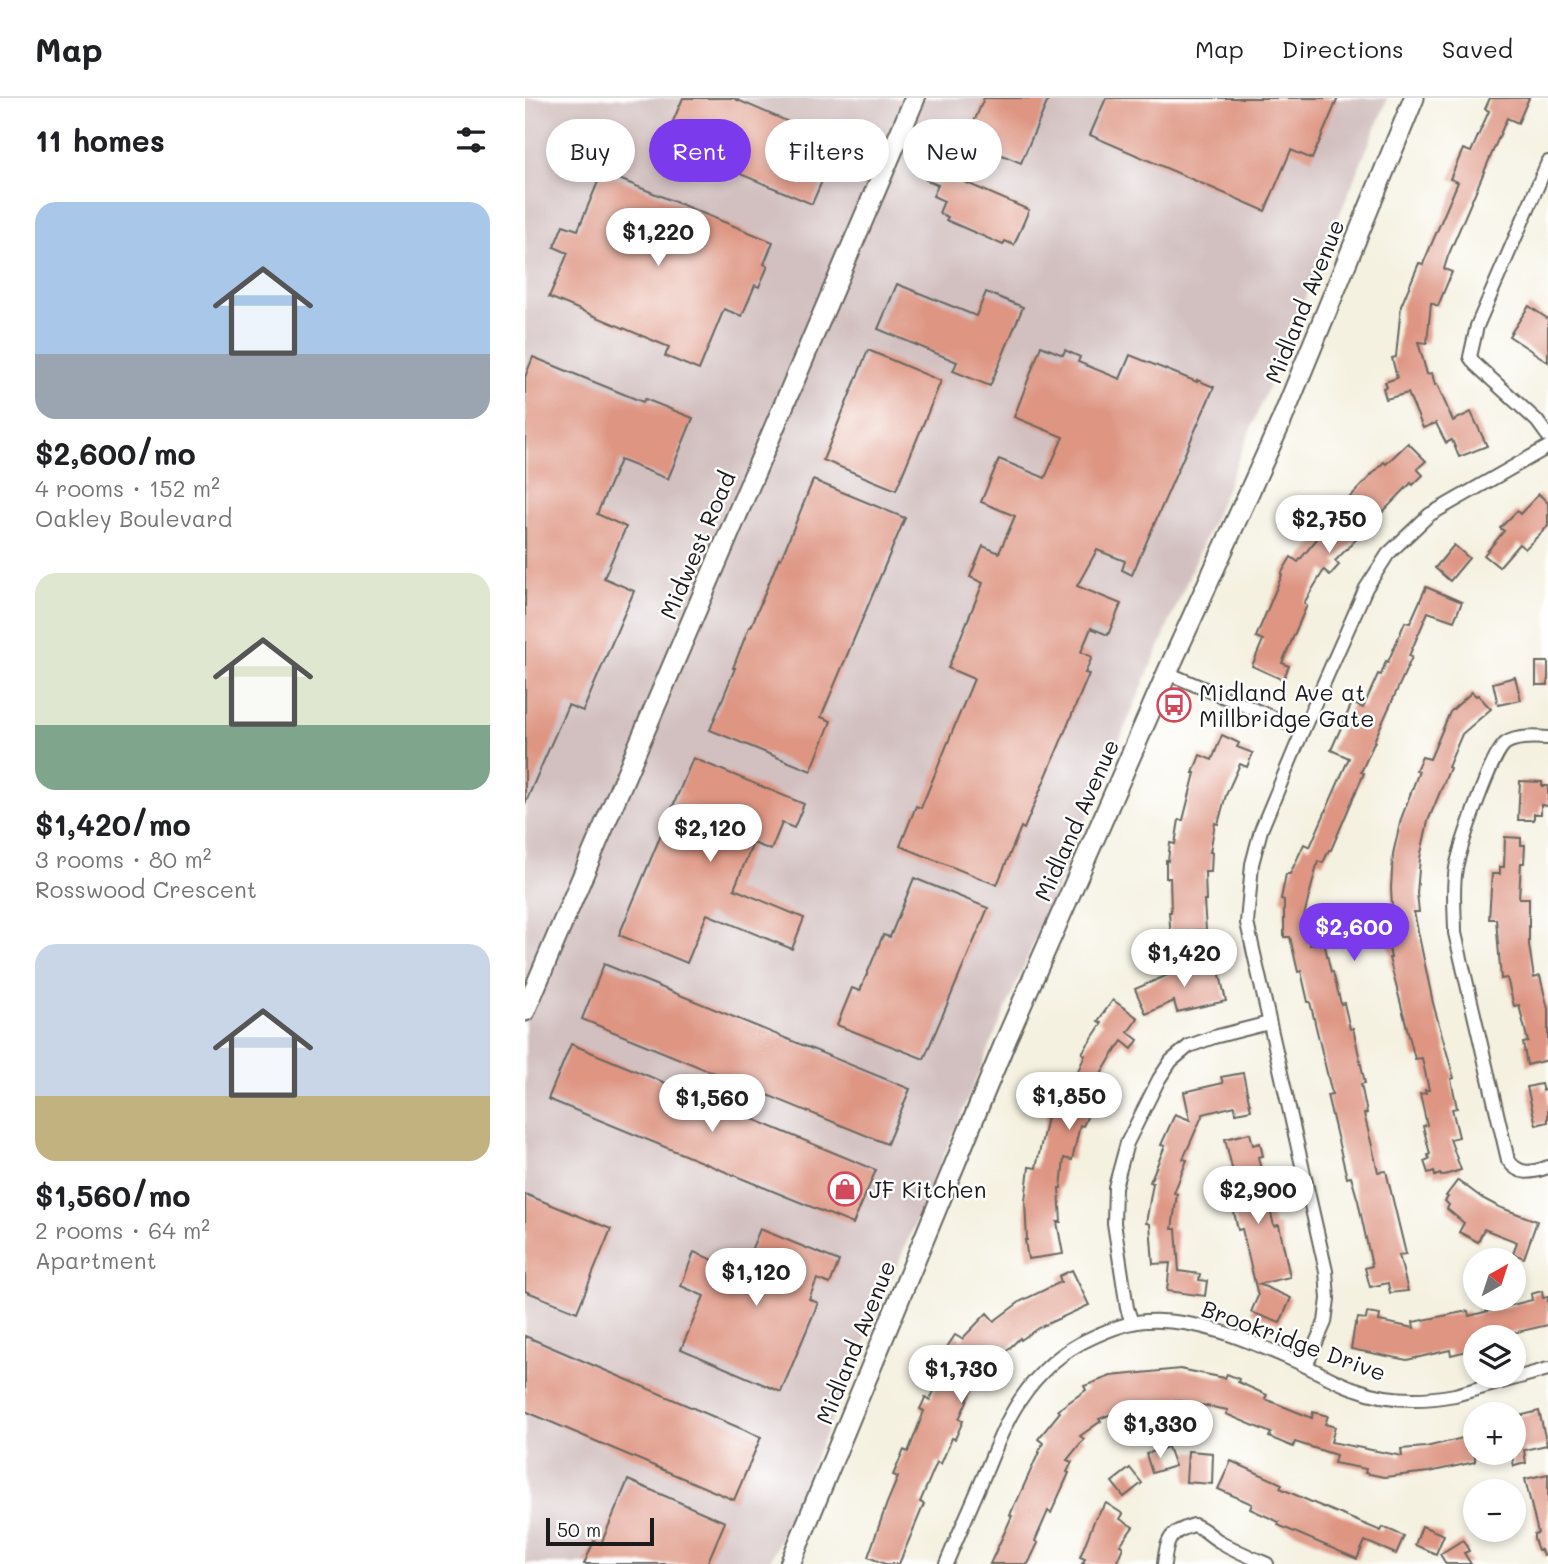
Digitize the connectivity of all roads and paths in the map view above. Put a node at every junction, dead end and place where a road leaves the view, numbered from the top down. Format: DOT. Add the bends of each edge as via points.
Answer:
graph roads {
  1 [pos="915,98"];
  2 [pos="1414,98"];
  3 [pos="1548,162"];
  4 [pos="1548,436"];
  5 [pos="1548,447"];
  6 [pos="1167,673"];
  7 [pos="1303,730"];
  8 [pos="1548,738"];
  9 [pos="525,1011"];
  10 [pos="1269,1023"];
  11 [pos="1548,1167"];
  12 [pos="1132,1323"];
  13 [pos="1306,1366"];
  14 [pos="1548,1369"];
  15 [pos="790,1564"];
  16 [pos="946,1564"];
  17 [pos="1164,1564"];
  18 [pos="1267,1564"];
  1 -- 9 [label="main road, Midwest Road"];
  2 -- 6 [label="main road, Midland Avenue" via="1281,422"];
  3 -- 4 [label="street" via="1477,326 1470,357"];
  5 -- 7 [label="street" via="1429,515 1388,554 1366,588"];
  6 -- 7 [label="street"];
  6 -- 15 [label="main road, Midland Avenue" via="1006,1040"];
  7 -- 10 [label="street" via="1261,830 1252,864 1247,923"];
  8 -- 11 [label="street" via="1520,739 1500,748 1457,867 1455,921 1508,1160 1521,1172"];
  10 -- 12 [label="street" via="1189,1046 1171,1060 1127,1143 1115,1187 1114,1223"];
  10 -- 13 [label="street" via="1326,1271 1325,1322"];
  12 -- 13 [label="street, Brookridge Drive" via="1201,1326"];
  12 -- 16 [label="street, Brookridge Drive" via="1074,1346 1026,1391 1005,1426"];
  13 -- 14 [label="street, Brookridge Drive" via="1355,1389 1409,1399 1455,1395"];
  17 -- 18 [label="street" via="1169,1537 1194,1525"];
}
